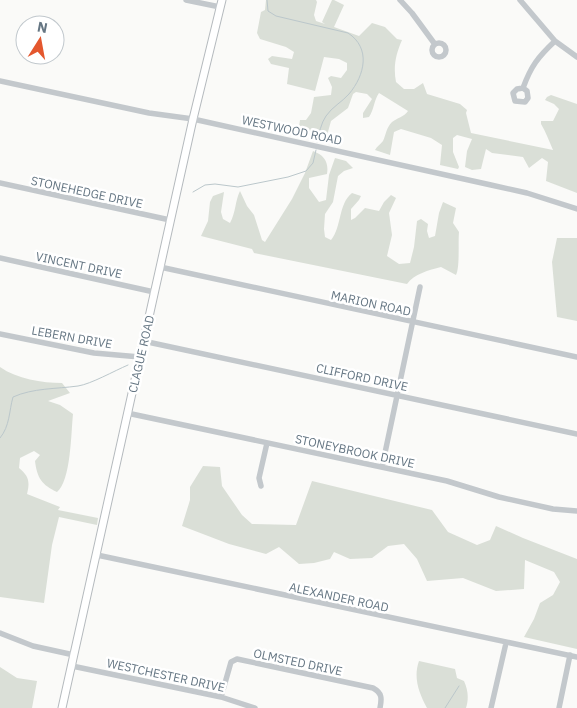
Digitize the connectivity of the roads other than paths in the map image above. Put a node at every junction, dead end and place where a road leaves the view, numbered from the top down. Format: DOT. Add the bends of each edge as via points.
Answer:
graph roads {
  1 [pos="186,0"];
  2 [pos="400,0"];
  3 [pos="520,0"];
  4 [pos="221,4"];
  5 [pos="555,41"];
  6 [pos="434,43"];
  7 [pos="577,57"];
  8 [pos="0,81"];
  9 [pos="523,88"];
  10 [pos="193,119"];
  11 [pos="0,183"];
  12 [pos="577,209"];
  13 [pos="170,220"];
  14 [pos="0,258"];
  15 [pos="160,267"];
  16 [pos="420,287"];
  17 [pos="154,292"];
  18 [pos="413,322"];
  19 [pos="0,334"];
  20 [pos="144,342"];
  21 [pos="140,357"];
  22 [pos="577,358"];
  23 [pos="397,395"];
  24 [pos="127,413"];
  25 [pos="577,434"];
  26 [pos="267,442"];
  27 [pos="382,467"];
  28 [pos="262,486"];
  29 [pos="577,511"];
  30 [pos="97,555"];
  31 [pos="0,633"];
  32 [pos="506,643"];
  33 [pos="74,655"];
  34 [pos="570,656"];
  35 [pos="577,657"];
  36 [pos="72,666"];
  37 [pos="221,697"];
  38 [pos="62,708"];
  39 [pos="255,708"];
  40 [pos="380,708"];
  41 [pos="491,708"];
  42 [pos="559,708"];
  1 -- 4 [label="street"];
  2 -- 6 [label="street"];
  3 -- 5 [label="street"];
  4 -- 10 [label="main road, CLAGUE ROAD"];
  5 -- 7 [label="street"];
  5 -- 9 [label="street" via="539,56"];
  8 -- 10 [label="street, WESTWOOD ROAD" via="149,113"];
  10 -- 12 [label="street, WESTWOOD ROAD" via="527,193"];
  10 -- 13 [label="main road, CLAGUE ROAD"];
  11 -- 13 [label="street, STONEHEDGE DRIVE"];
  13 -- 15 [label="main road, CLAGUE ROAD"];
  14 -- 17 [label="street, VINCENT DRIVE"];
  15 -- 17 [label="main road, CLAGUE ROAD"];
  15 -- 18 [label="street, MARION ROAD"];
  16 -- 18 [label="street"];
  17 -- 20 [label="main road, CLAGUE ROAD"];
  18 -- 22 [label="street, MARION ROAD"];
  18 -- 23 [label="street"];
  19 -- 21 [label="street, LEBERN DRIVE" via="94,353"];
  20 -- 21 [label="main road, CLAGUE ROAD"];
  20 -- 23 [label="street, CLIFFORD DRIVE"];
  21 -- 24 [label="main road, CLAGUE ROAD"];
  23 -- 25 [label="street, CLIFFORD DRIVE"];
  23 -- 27 [label="street"];
  24 -- 26 [label="street, STONEYBROOK DRIVE"];
  24 -- 30 [label="main road, CLAGUE ROAD"];
  26 -- 27 [label="street, STONEYBROOK DRIVE"];
  26 -- 28 [label="street" via="259,478"];
  27 -- 29 [label="street, STONEYBROOK DRIVE" via="447,481 498,497"];
  30 -- 32 [label="street, ALEXANDER ROAD"];
  30 -- 33 [label="main road, CLAGUE ROAD"];
  31 -- 33 [label="street" via="34,646"];
  32 -- 34 [label="street, ALEXANDER ROAD"];
  32 -- 41 [label="street"];
  33 -- 36 [label="main road, CLAGUE ROAD"];
  34 -- 35 [label="street, ALEXANDER ROAD"];
  34 -- 42 [label="street"];
  36 -- 37 [label="street, WESTCHESTER DRIVE"];
  36 -- 38 [label="main road, CLAGUE ROAD"];
  37 -- 39 [label="street, WESTCHESTER DRIVE"];
  37 -- 40 [label="street, OLMSTED DRIVE" via="231,662 237,659 373,688 380,692"];
}
